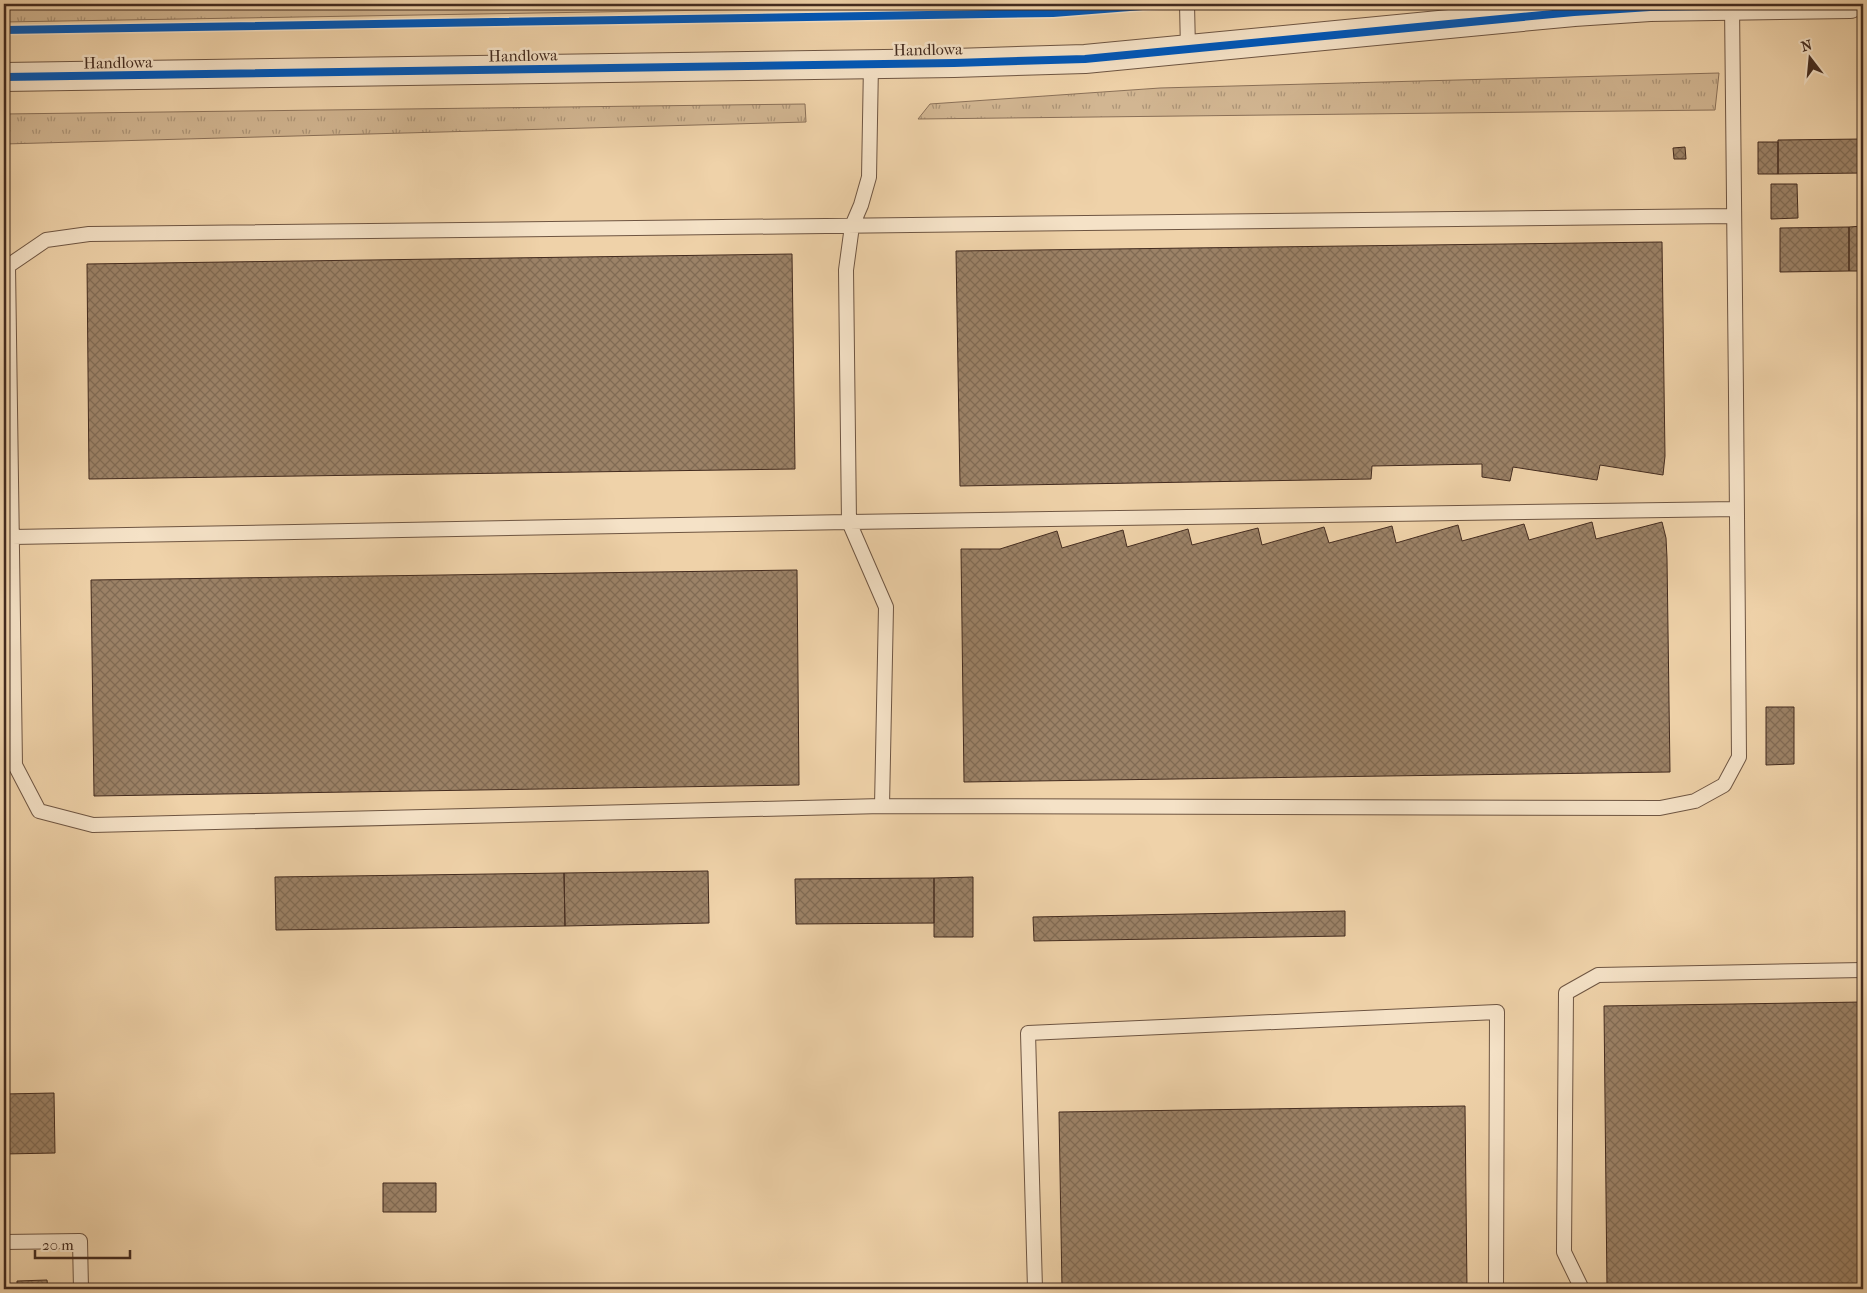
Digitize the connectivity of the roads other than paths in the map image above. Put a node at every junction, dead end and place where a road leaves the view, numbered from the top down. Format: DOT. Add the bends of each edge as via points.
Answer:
graph roads {
  1 [pos="1187,4"];
  2 [pos="1765,4"];
  3 [pos="1850,4"];
  4 [pos="1732,5"];
  5 [pos="1599,7"];
  6 [pos="1188,50"];
  7 [pos="871,64"];
  8 [pos="4,77"];
  9 [pos="1734,216"];
  10 [pos="852,226"];
  11 [pos="1737,509"];
  12 [pos="849,522"];
  13 [pos="12,537"];
  14 [pos="882,806"];
  15 [pos="1863,970"];
  16 [pos="4,1242"];
  17 [pos="81,1289"];
  18 [pos="1035,1289"];
  19 [pos="1496,1289"];
  20 [pos="1582,1289"];
  1 -- 6 [label="lane"];
  2 -- 3 [label="street, Handlowa"];
  2 -- 4 [label="street, Handlowa"];
  4 -- 5 [label="street, Handlowa"];
  4 -- 9 [label="lane"];
  5 -- 6 [label="street, Handlowa"];
  6 -- 7 [label="street, Handlowa" via="1085,59"];
  7 -- 8 [label="street, Handlowa"];
  7 -- 10 [label="lane" via="869,177"];
  9 -- 10 [label="lane"];
  9 -- 11 [label="lane"];
  10 -- 12 [label="lane" via="846,270"];
  10 -- 13 [label="lane" via="89,234 46,240 8,266"];
  11 -- 12 [label="lane"];
  11 -- 14 [label="lane" via="1739,757 1724,785 1695,801 1660,808"];
  12 -- 13 [label="lane"];
  12 -- 14 [label="lane" via="886,607"];
  13 -- 14 [label="lane" via="15,764 39,811 93,825"];
  15 -- 20 [label="lane" via="1598,975 1566,994 1564,1252"];
  16 -- 17 [label="lane" via="80,1241"];
  18 -- 19 [label="lane" via="1028,1033 1497,1012"];
}
